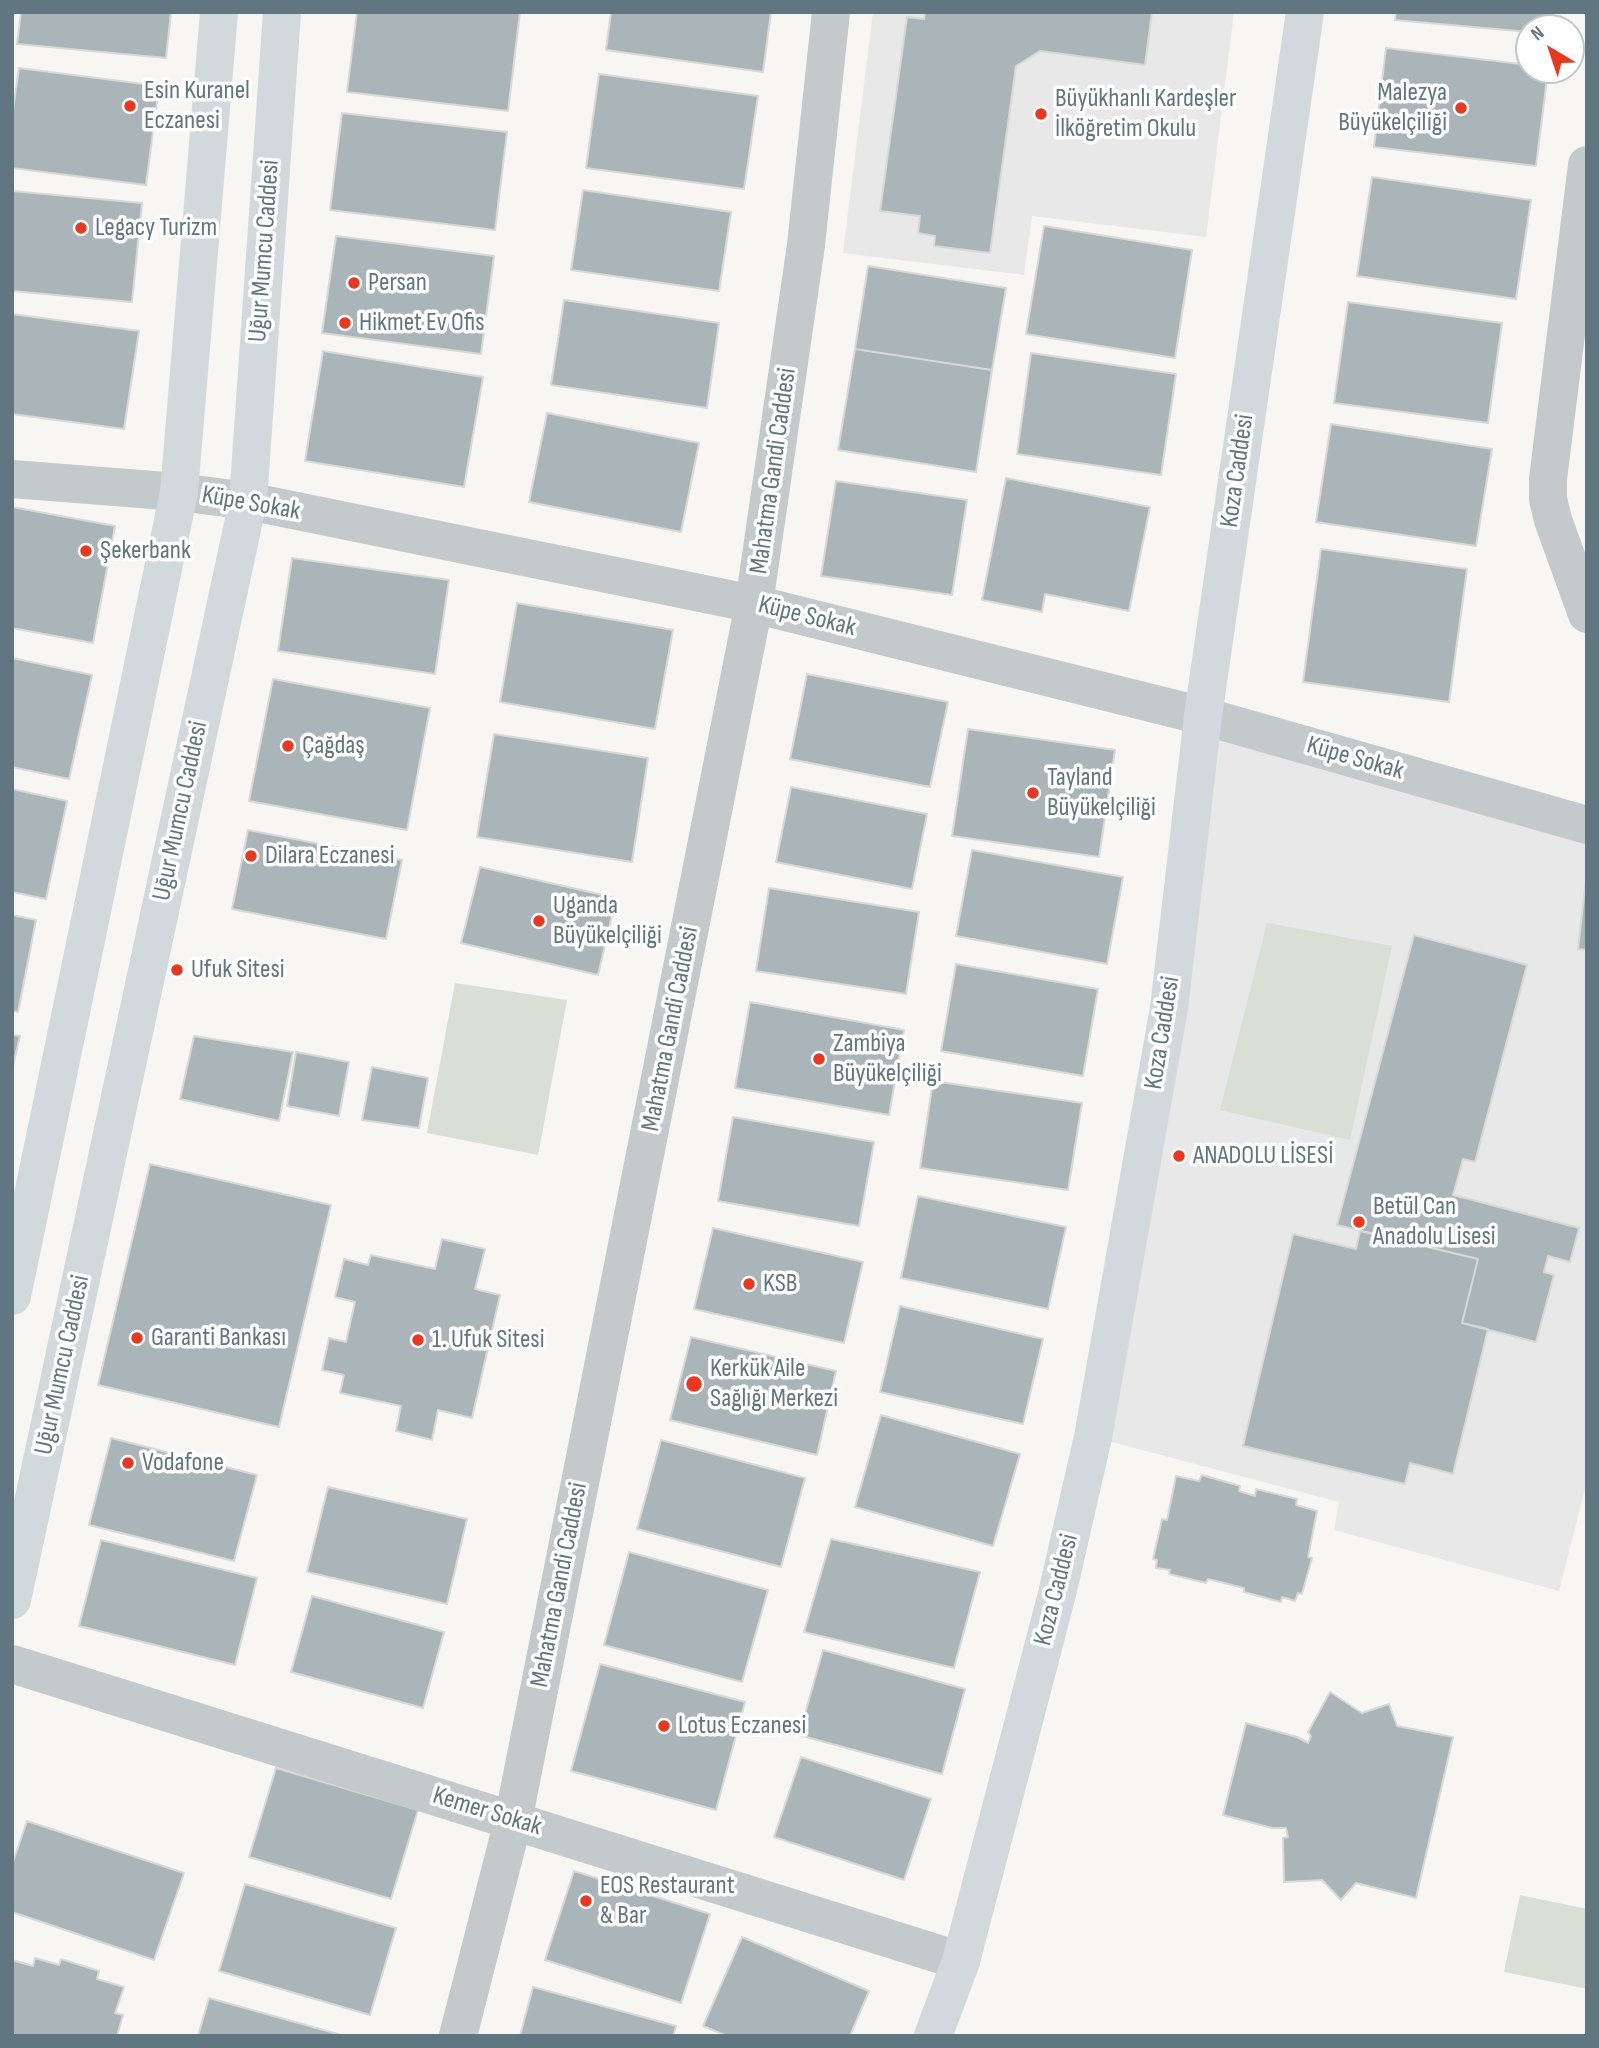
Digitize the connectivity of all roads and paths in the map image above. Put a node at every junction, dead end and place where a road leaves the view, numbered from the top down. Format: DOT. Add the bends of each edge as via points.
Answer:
graph roads {
  1 [pos="219,12"];
  2 [pos="282,12"];
  3 [pos="831,12"];
  4 [pos="1304,12"];
  5 [pos="1587,165"];
  6 [pos="12,479"];
  7 [pos="179,492"];
  8 [pos="248,501"];
  9 [pos="754,604"];
  10 [pos="1587,614"];
  11 [pos="1203,716"];
  12 [pos="1587,825"];
  13 [pos="12,1296"];
  14 [pos="12,1600"];
  15 [pos="12,1664"];
  16 [pos="513,1821"];
  17 [pos="961,1961"];
  18 [pos="458,2036"];
  19 [pos="933,2036"];
  1 -- 7 [label="main road"];
  2 -- 8 [label="main road, Uğur Mumcu Caddesi"];
  3 -- 9 [label="street, Mahatma Gandi Caddesi" via="806,245"];
  4 -- 11 [label="main road, Koza Caddesi"];
  5 -- 10 [label="street" via="1548,499"];
  6 -- 7 [label="street, Küpe Sokak"];
  7 -- 8 [label="street, Küpe Sokak"];
  7 -- 13 [label="main road"];
  8 -- 9 [label="street, Küpe Sokak"];
  8 -- 14 [label="main road, Uğur Mumcu Caddesi"];
  9 -- 11 [label="street, Küpe Sokak"];
  9 -- 16 [label="street, Mahatma Gandi Caddesi"];
  11 -- 12 [label="street, Küpe Sokak"];
  11 -- 17 [label="main road, Koza Caddesi" via="1169,1008 1093,1437"];
  15 -- 16 [label="street, Kemer Sokak"];
  16 -- 17 [label="street, Kemer Sokak"];
  16 -- 18 [label="street, Mahatma Gandi Caddesi"];
  17 -- 19 [label="main road, Koza Caddesi"];
}
